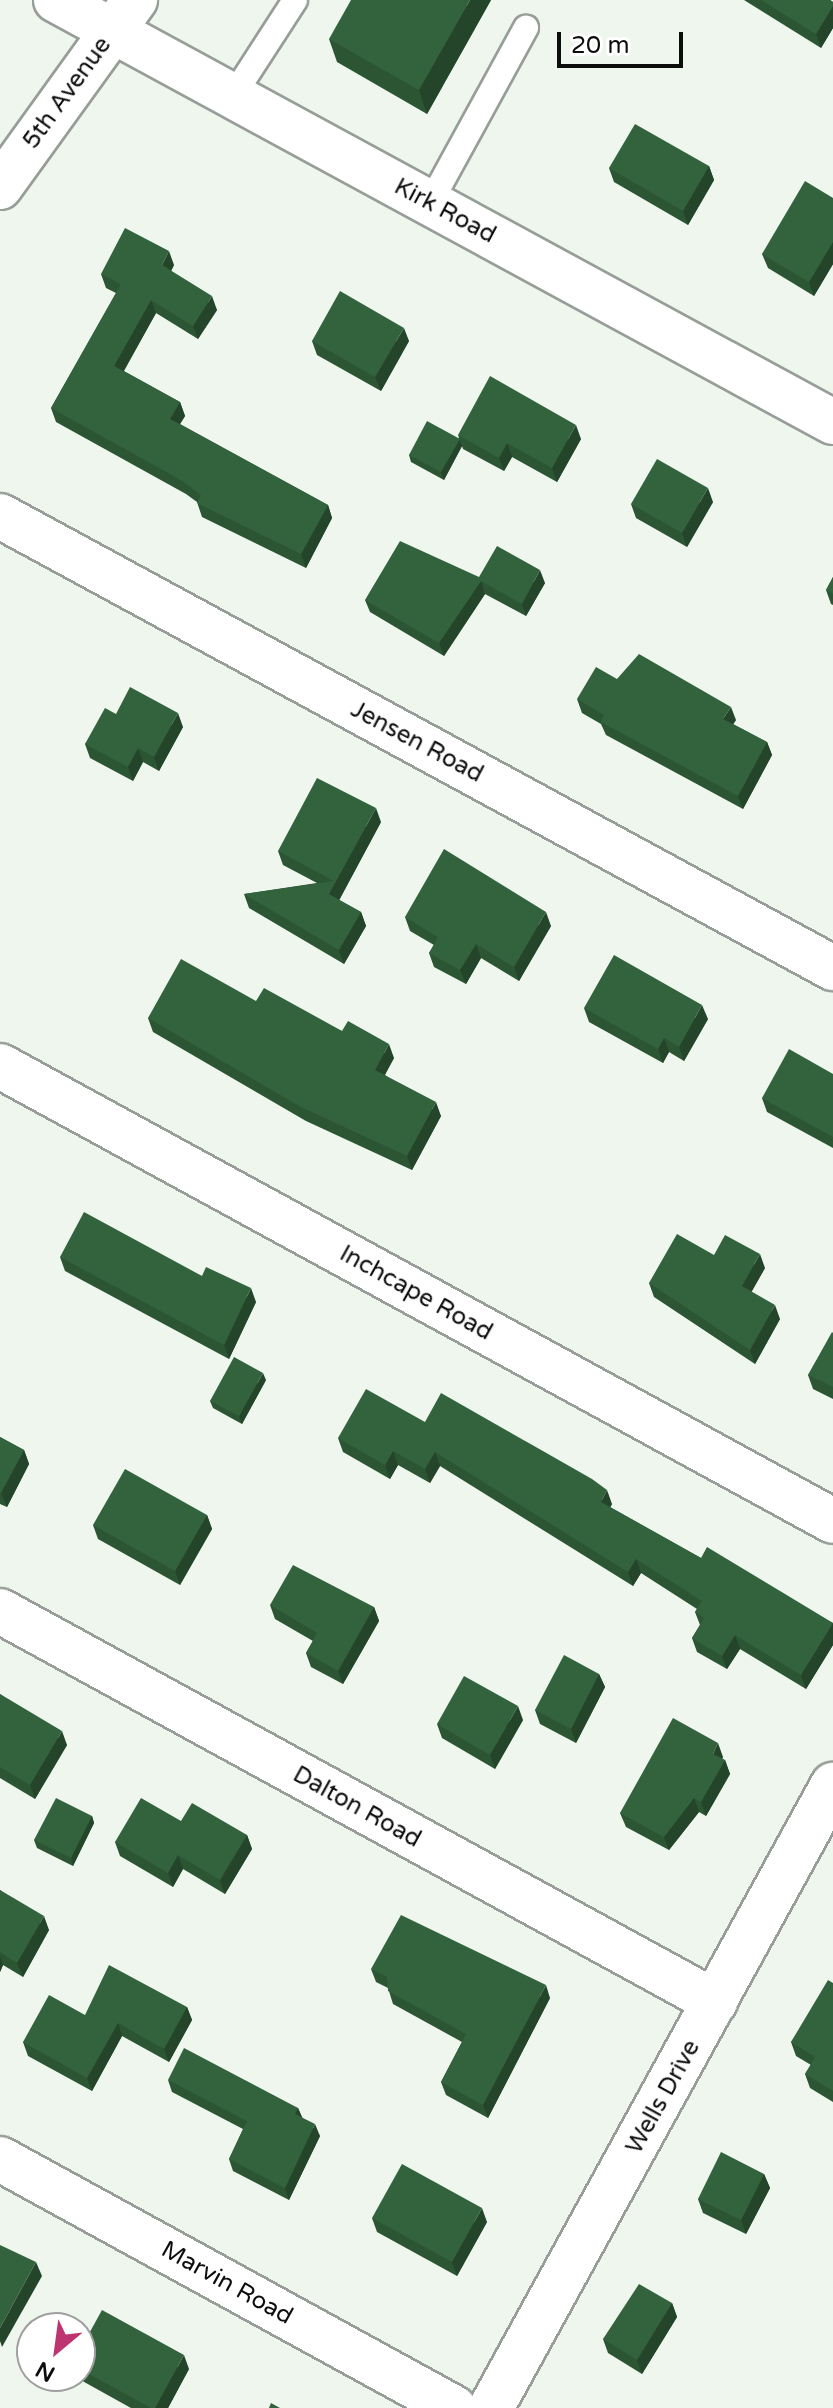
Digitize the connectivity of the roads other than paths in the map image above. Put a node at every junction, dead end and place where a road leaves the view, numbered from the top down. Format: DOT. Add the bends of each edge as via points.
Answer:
graph roads {
  1 [pos="56,0"];
  2 [pos="295,0"];
  3 [pos="124,15"];
  4 [pos="526,28"];
  5 [pos="233,96"];
  6 [pos="0,187"];
  7 [pos="430,203"];
  8 [pos="833,422"];
  9 [pos="0,516"];
  10 [pos="833,968"];
  11 [pos="0,1066"];
  12 [pos="833,1521"];
  13 [pos="0,1611"];
  14 [pos="833,1785"];
  15 [pos="715,2002"];
  16 [pos="0,2159"];
  17 [pos="454,2408"];
  18 [pos="491,2408"];
  1 -- 3 [label="street, Kirk Road"];
  2 -- 5 [label="lane"];
  3 -- 5 [label="street, Kirk Road"];
  3 -- 6 [label="street, 5th Avenue"];
  4 -- 7 [label="lane"];
  5 -- 7 [label="street, Kirk Road"];
  7 -- 8 [label="street, Kirk Road"];
  9 -- 10 [label="street, Jensen Road"];
  11 -- 12 [label="street, Inchcape Road"];
  13 -- 15 [label="street, Dalton Road"];
  14 -- 15 [label="street, Wells Drive"];
  15 -- 18 [label="street, Wells Drive"];
  16 -- 17 [label="street, Marvin Road"];
}
